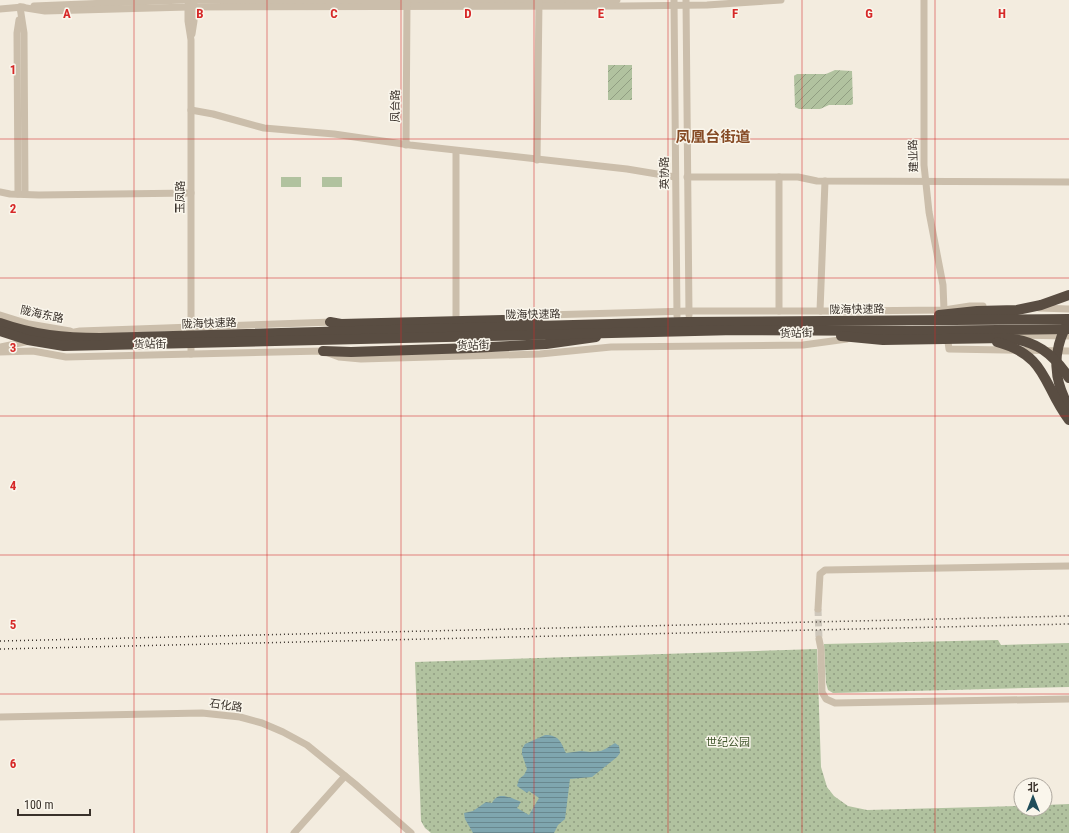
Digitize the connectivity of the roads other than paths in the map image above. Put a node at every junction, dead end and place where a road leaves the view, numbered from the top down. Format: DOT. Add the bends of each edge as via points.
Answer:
graph roads {
  1 [pos="183,0"];
  2 [pos="617,0"];
  3 [pos="781,0"];
  4 [pos="924,0"];
  5 [pos="405,2"];
  6 [pos="539,2"];
  7 [pos="686,2"];
  8 [pos="191,3"];
  9 [pos="674,3"];
  10 [pos="20,7"];
  11 [pos="0,9"];
  12 [pos="191,110"];
  13 [pos="406,144"];
  14 [pos="456,150"];
  15 [pos="537,160"];
  16 [pos="675,177"];
  17 [pos="687,177"];
  18 [pos="778,177"];
  19 [pos="825,181"];
  20 [pos="925,181"];
  21 [pos="1069,182"];
  22 [pos="0,192"];
  23 [pos="21,194"];
  24 [pos="191,194"];
  25 [pos="1069,295"];
  26 [pos="1069,308"];
  27 [pos="944,310"];
  28 [pos="689,311"];
  29 [pos="779,311"];
  30 [pos="820,311"];
  31 [pos="676,312"];
  32 [pos="1069,314"];
  33 [pos="0,315"];
  34 [pos="456,317"];
  35 [pos="888,320"];
  36 [pos="1069,320"];
  37 [pos="330,322"];
  38 [pos="0,323"];
  39 [pos="587,325"];
  40 [pos="191,326"];
  41 [pos="1069,329"];
  42 [pos="798,330"];
  43 [pos="0,331"];
  44 [pos="80,331"];
  45 [pos="630,333"];
  46 [pos="947,335"];
  47 [pos="1069,336"];
  48 [pos="981,338"];
  49 [pos="2,346"];
  50 [pos="677,346"];
  51 [pos="689,346"];
  52 [pos="323,351"];
  53 [pos="1069,351"];
  54 [pos="0,352"];
  55 [pos="33,352"];
  56 [pos="191,354"];
  57 [pos="1069,378"];
  58 [pos="1069,407"];
  59 [pos="1069,420"];
  60 [pos="1069,566"];
  61 [pos="818,609"];
  62 [pos="819,639"];
  63 [pos="1069,699"];
  64 [pos="0,717"];
  65 [pos="345,776"];
  66 [pos="294,833"];
  67 [pos="411,833"];
  1 -- 10 [label="street"];
  2 -- 6 [label="street"];
  3 -- 7 [label="street"];
  4 -- 20 [label="street, 建业路"];
  5 -- 6 [label="street"];
  5 -- 8 [label="street"];
  5 -- 13 [label="street, 凤台路" via="402,44 406,68"];
  6 -- 9 [label="street"];
  6 -- 15 [label="street"];
  7 -- 9 [label="street"];
  7 -- 17 [label="street, 英协路"];
  8 -- 10 [label="street" via="45,11"];
  8 -- 12 [label="street, 玉凤路" via="194,21 191,40"];
  9 -- 16 [label="street, 英协路"];
  10 -- 11 [label="street"];
  10 -- 23 [label="street" via="18,34"];
  12 -- 13 [label="street" via="264,128"];
  12 -- 24 [label="street, 玉凤路"];
  13 -- 14 [label="street"];
  14 -- 15 [label="street"];
  14 -- 34 [label="street"];
  15 -- 16 [label="street"];
  16 -- 31 [label="street, 英协路"];
  17 -- 18 [label="street"];
  17 -- 28 [label="street, 英协路"];
  18 -- 19 [label="street"];
  18 -- 29 [label="street"];
  19 -- 20 [label="street"];
  19 -- 30 [label="street"];
  20 -- 21 [label="street"];
  20 -- 27 [label="street, 建业路" via="944,285"];
  22 -- 23 [label="street"];
  23 -- 24 [label="street"];
  24 -- 40 [label="street, 玉凤路"];
  25 -- 35 [label="highway, bridge" via="1017,310 977,311"];
  26 -- 27 [label="street" via="970,306"];
  27 -- 30 [label="street, 货站街"];
  27 -- 32 [label="street" via="977,315"];
  28 -- 29 [label="street, 货站街"];
  28 -- 31 [label="street, 货站街"];
  28 -- 51 [label="street, 英协路"];
  29 -- 30 [label="street, 货站街"];
  31 -- 34 [label="street, 货站街"];
  31 -- 50 [label="street, 英协路"];
  33 -- 44 [label="street, 陇海东路" via="48,328"];
  34 -- 37 [label="street, 货站街"];
  35 -- 36 [label="highway, 陇海快速路, bridge"];
  35 -- 39 [label="highway, 陇海快速路, bridge"];
  36 -- 58 [label="highway, bridge" via="1061,336 1056,366 1060,387"];
  37 -- 39 [label="highway, bridge" via="349,324 504,320"];
  37 -- 40 [label="street, 货站街"];
  38 -- 39 [label="highway, 陇海快速路, bridge" via="41,335 100,338"];
  40 -- 44 [label="street, 货站街"];
  40 -- 56 [label="street, 玉凤路"];
  41 -- 42 [label="highway, 陇海快速路, bridge"];
  42 -- 45 [label="highway, 陇海快速路, bridge"];
  42 -- 48 [label="highway, bridge" via="872,340"];
  43 -- 45 [label="highway, 陇海快速路, bridge" via="28,340 64,346"];
  44 -- 49 [label="street, 货站街"];
  45 -- 52 [label="highway, bridge" via="546,344"];
  46 -- 47 [label="street, 货站街"];
  46 -- 51 [label="street, 货站街" via="882,335 803,345"];
  46 -- 53 [label="street" via="949,349"];
  48 -- 57 [label="highway, bridge" via="1022,340 1038,347 1052,356"];
  48 -- 59 [label="highway, bridge" via="1010,346 1030,357 1042,372"];
  49 -- 55 [label="street"];
  50 -- 51 [label="street, 货站街"];
  50 -- 52 [label="street, 货站街" via="611,347 540,354 361,359 339,358"];
  52 -- 56 [label="street, 货站街"];
  54 -- 55 [label="street, 货站街"];
  55 -- 56 [label="street, 货站街" via="66,356"];
  60 -- 61 [label="street" via="825,570 820,574"];
  62 -- 63 [label="street" via="822,692 826,699 835,703"];
  64 -- 65 [label="street, 石化路" via="202,713 240,717 262,723 307,745"];
  65 -- 66 [label="street"];
  65 -- 67 [label="street, 石化路"];
}
